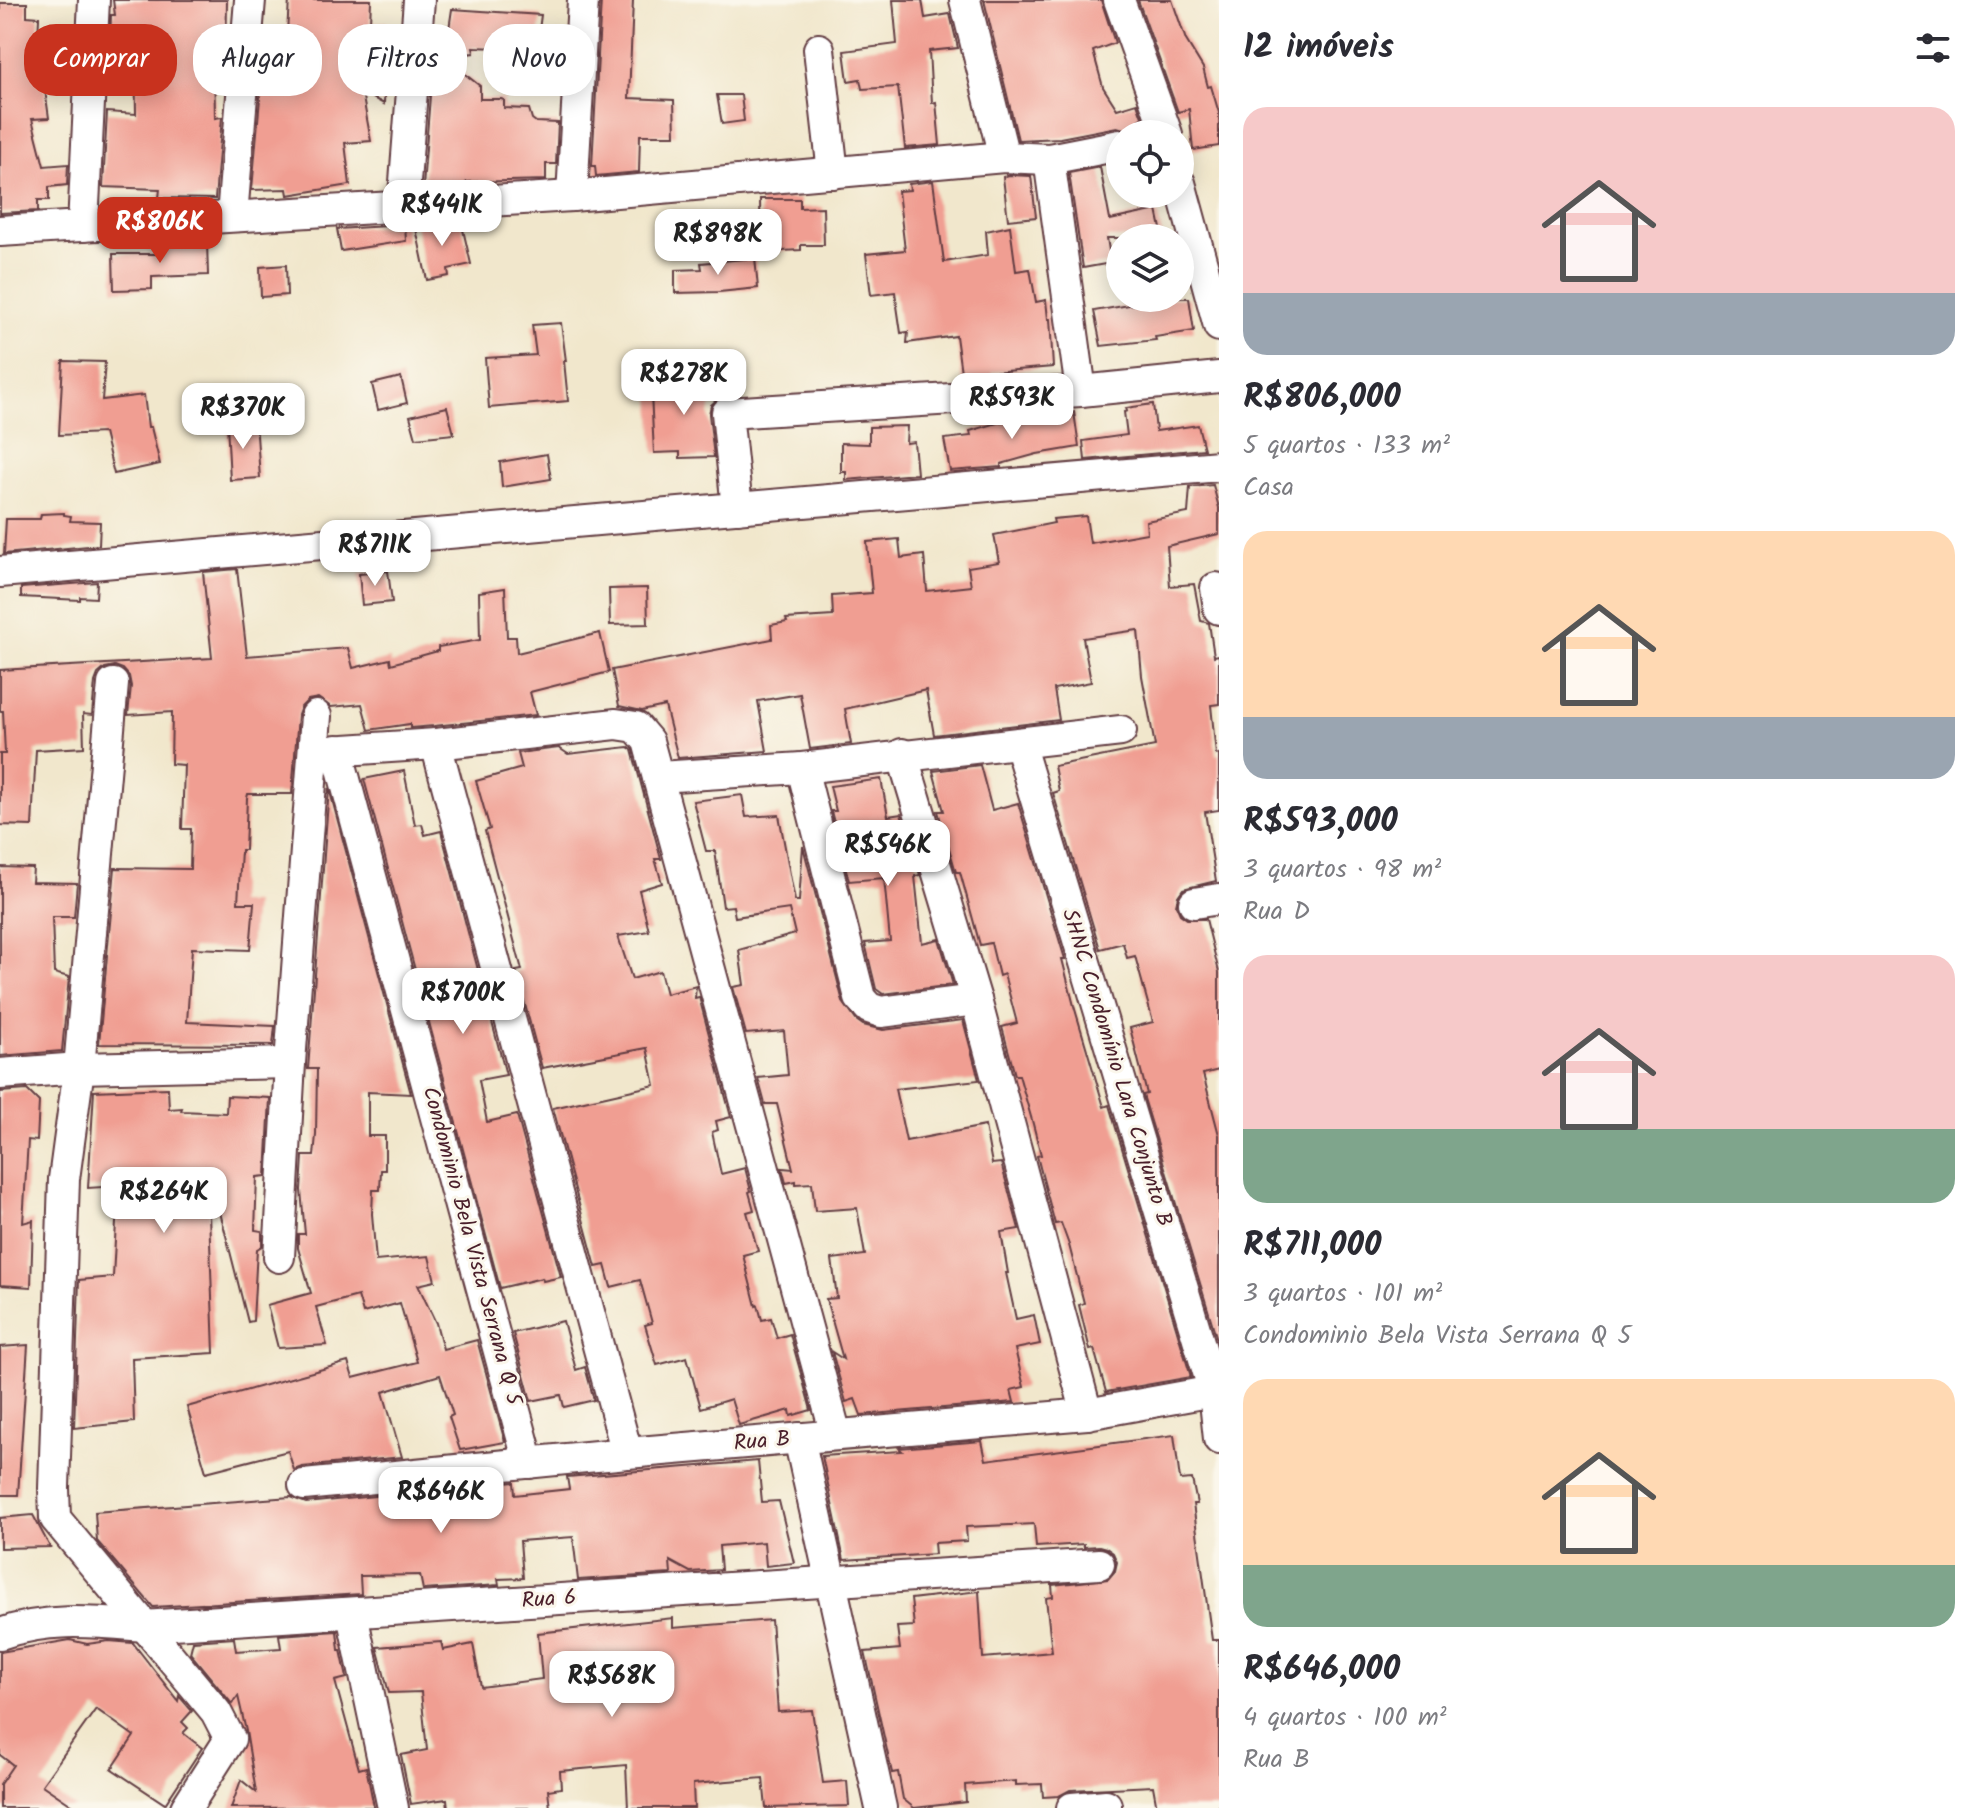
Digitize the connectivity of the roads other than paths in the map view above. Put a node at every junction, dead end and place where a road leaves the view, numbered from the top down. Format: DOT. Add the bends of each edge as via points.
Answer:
graph roads {
  1 [pos="94,0"];
  2 [pos="250,0"];
  3 [pos="419,0"];
  4 [pos="583,0"];
  5 [pos="965,0"];
  6 [pos="1119,0"];
  7 [pos="819,49"];
  8 [pos="1162,120"];
  9 [pos="1106,148"];
  10 [pos="1004,157"];
  11 [pos="1049,159"];
  12 [pos="833,173"];
  13 [pos="572,196"];
  14 [pos="403,208"];
  15 [pos="1187,208"];
  16 [pos="232,216"];
  17 [pos="83,226"];
  18 [pos="0,231"];
  19 [pos="1219,326"];
  20 [pos="1219,377"];
  21 [pos="1081,391"];
  22 [pos="1219,466"];
  23 [pos="737,508"];
  24 [pos="0,572"];
  25 [pos="113,684"];
  26 [pos="316,716"];
  27 [pos="1121,731"];
  28 [pos="1019,743"];
  29 [pos="436,744"];
  30 [pos="325,751"];
  31 [pos="902,754"];
  32 [pos="802,768"];
  33 [pos="658,777"];
  34 [pos="976,1000"];
  35 [pos="290,1063"];
  36 [pos="79,1068"];
  37 [pos="0,1074"];
  38 [pos="279,1257"];
  39 [pos="1216,1391"];
  40 [pos="1087,1414"];
  41 [pos="836,1435"];
  42 [pos="799,1438"];
  43 [pos="1219,1439"];
  44 [pos="627,1453"];
  45 [pos="529,1463"];
  46 [pos="304,1485"];
  47 [pos="1099,1564"];
  48 [pos="831,1580"];
  49 [pos="352,1614"];
  50 [pos="143,1626"];
  51 [pos="0,1634"];
  52 [pos="1106,1805"];
  53 [pos="186,1808"];
  54 [pos="393,1808"];
  55 [pos="881,1808"];
  56 [pos="1072,1808"];
  1 -- 17 [label="street"];
  2 -- 16 [label="street"];
  3 -- 14 [label="street"];
  4 -- 13 [label="street"];
  5 -- 10 [label="street"];
  6 -- 8 [label="street"];
  7 -- 12 [label="street"];
  9 -- 11 [label="street"];
  10 -- 11 [label="street"];
  10 -- 12 [label="street"];
  11 -- 21 [label="street"];
  12 -- 13 [label="street"];
  13 -- 14 [label="street"];
  14 -- 16 [label="street"];
  15 -- 19 [label="street"];
  16 -- 17 [label="street"];
  17 -- 18 [label="street"];
  20 -- 21 [label="street"];
  21 -- 23 [label="street" via="727,413"];
  22 -- 23 [label="street"];
  23 -- 24 [label="street"];
  25 -- 36 [label="street"];
  26 -- 30 [label="street, Condominio Bela Vista Serrana Q 5"];
  27 -- 28 [label="street"];
  28 -- 31 [label="street"];
  28 -- 39 [label="street, SHNC Condomínio Lara Conjunto B"];
  29 -- 30 [label="street"];
  29 -- 33 [label="street" via="616,724 636,727 648,741"];
  29 -- 44 [label="street"];
  30 -- 35 [label="street, Condominio Bela Vista Serrana Q 5"];
  30 -- 45 [label="street, Condominio Bela Vista Serrana Q 5"];
  31 -- 32 [label="street"];
  31 -- 34 [label="street"];
  32 -- 33 [label="street"];
  32 -- 34 [label="street" via="860,998 881,1012"];
  33 -- 41 [label="street"];
  34 -- 40 [label="street"];
  35 -- 36 [label="street"];
  35 -- 38 [label="street, Condominio Bela Vista Serrana Q 5"];
  36 -- 37 [label="street"];
  36 -- 50 [label="street" via="64,1179 55,1518"];
  39 -- 40 [label="street, Rua B"];
  39 -- 43 [label="street, SHNC Condomínio Lara Conjunto B"];
  40 -- 41 [label="street, Rua B"];
  41 -- 42 [label="street, Rua B"];
  42 -- 44 [label="street, Rua B"];
  42 -- 48 [label="street"];
  44 -- 45 [label="street, Rua B"];
  45 -- 46 [label="street, Rua B"];
  47 -- 48 [label="street, Rua 6"];
  48 -- 49 [label="street, Rua 6"];
  48 -- 55 [label="street"];
  49 -- 50 [label="street, Rua 6"];
  49 -- 54 [label="street"];
  50 -- 51 [label="street, Rua 6" via="74,1621 26,1624"];
  50 -- 53 [label="street" via="216,1712 230,1739"];
  52 -- 56 [label="street"];
}
